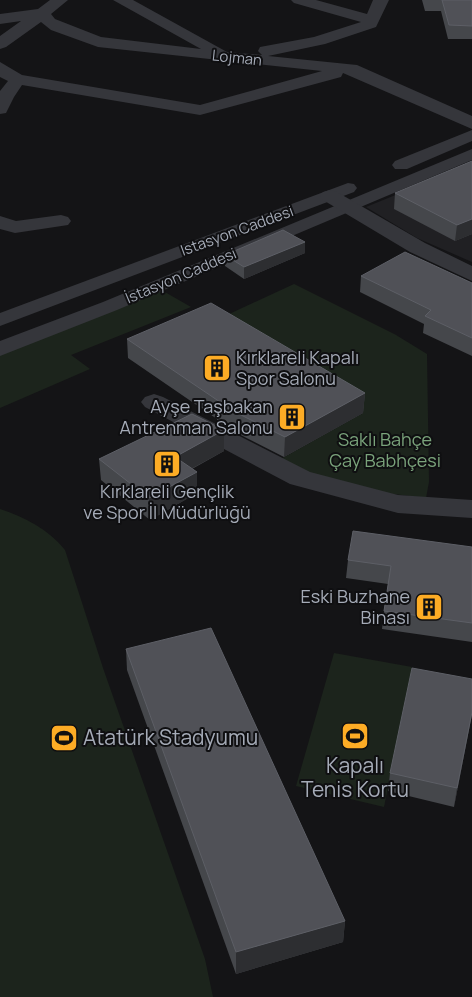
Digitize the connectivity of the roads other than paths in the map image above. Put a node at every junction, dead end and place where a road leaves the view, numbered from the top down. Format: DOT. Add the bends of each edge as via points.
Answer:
graph roads {
  1 [pos="60,0"];
  2 [pos="121,0"];
  3 [pos="299,0"];
  4 [pos="381,0"];
  5 [pos="43,13"];
  6 [pos="0,19"];
  7 [pos="372,20"];
  8 [pos="0,44"];
  9 [pos="227,56"];
  10 [pos="0,67"];
  11 [pos="351,69"];
  12 [pos="18,79"];
  13 [pos="0,109"];
  14 [pos="472,123"];
  15 [pos="472,135"];
  16 [pos="472,154"];
  17 [pos="330,196"];
  18 [pos="348,207"];
  19 [pos="61,221"];
  20 [pos="5,227"];
  21 [pos="472,274"];
  22 [pos="0,320"];
  23 [pos="0,349"];
  24 [pos="154,402"];
  25 [pos="472,509"];
  1 -- 5 [label="street"];
  2 -- 9 [label="street"];
  3 -- 7 [label="street"];
  4 -- 7 [label="street"];
  5 -- 6 [label="street"];
  5 -- 8 [label="street"];
  5 -- 9 [label="street, Lojman" via="57,27 98,42"];
  7 -- 9 [label="street" via="370,24 341,35"];
  9 -- 11 [label="street, Lojman"];
  10 -- 12 [label="street"];
  11 -- 12 [label="street" via="200,110"];
  11 -- 14 [label="street, Lojman"];
  12 -- 13 [label="street"];
  15 -- 17 [label="street, Istasyon Caddesi"];
  16 -- 18 [label="street, İstasyon Caddesi"];
  17 -- 18 [label="street"];
  17 -- 22 [label="street, Istasyon Caddesi"];
  18 -- 21 [label="street" via="422,251"];
  18 -- 23 [label="street, İstasyon Caddesi"];
  19 -- 20 [label="street"];
  24 -- 25 [label="street" via="300,478 398,504"];
}
